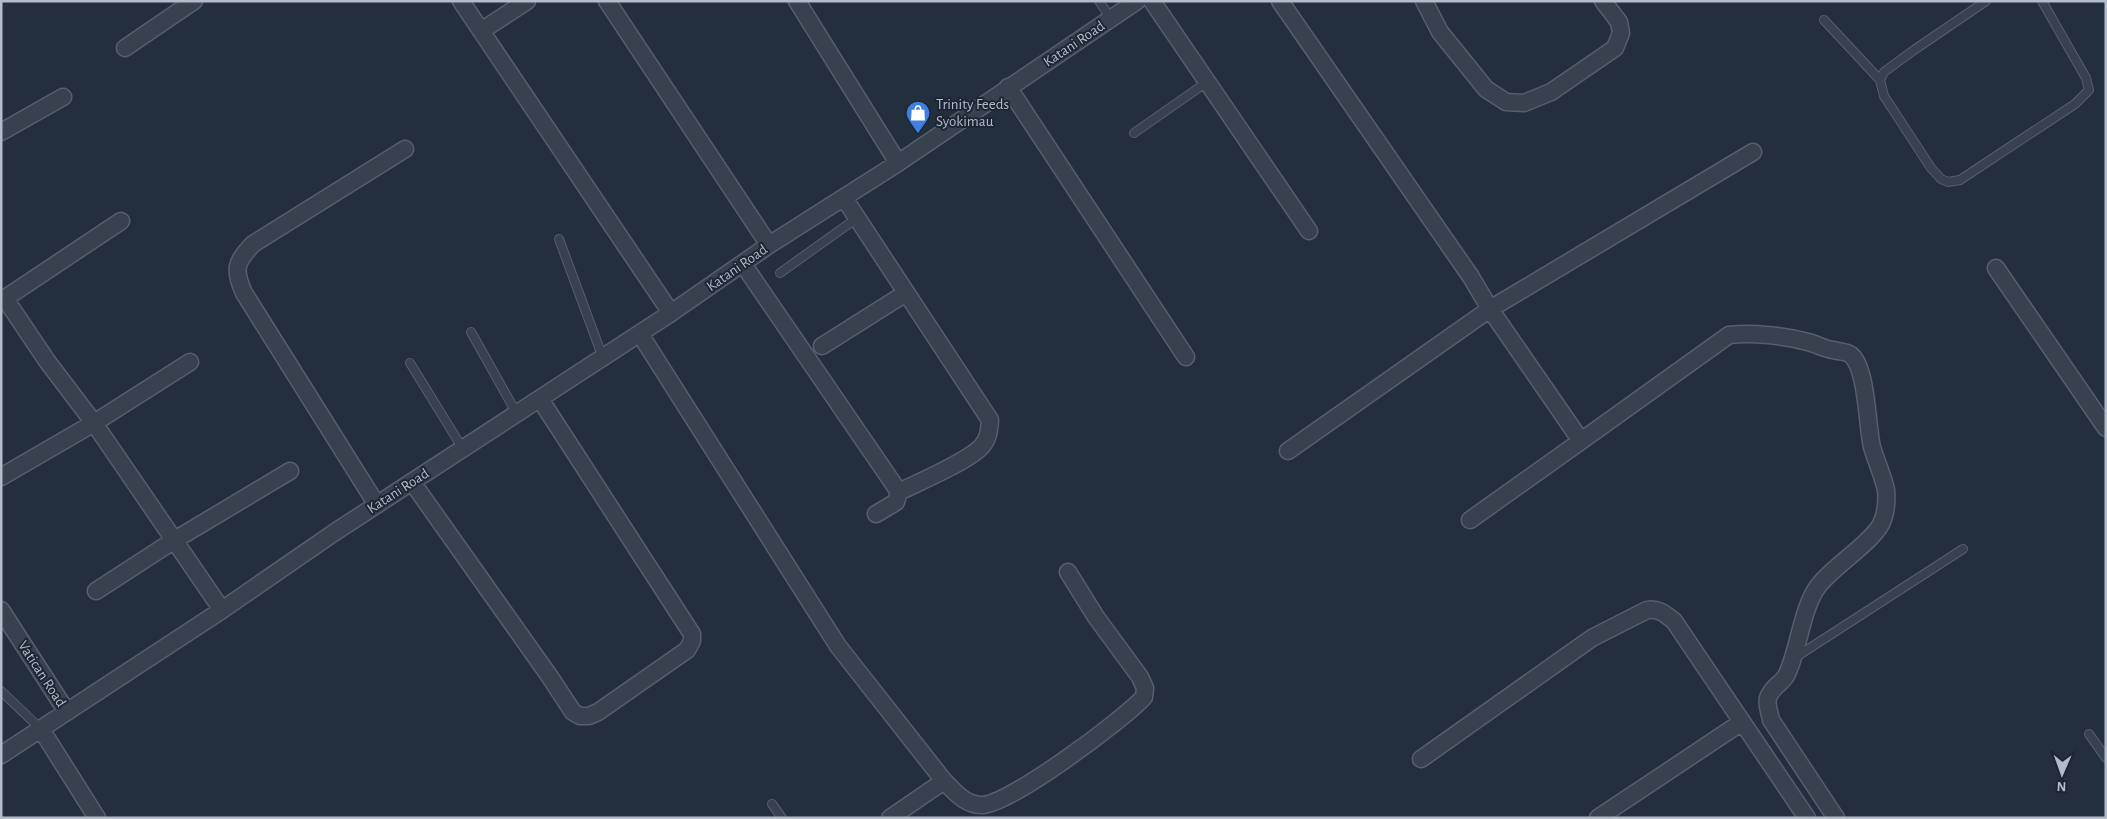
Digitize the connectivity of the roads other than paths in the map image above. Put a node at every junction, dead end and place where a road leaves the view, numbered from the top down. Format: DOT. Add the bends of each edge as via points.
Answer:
graph roads {
  1 [pos="194,1"];
  2 [pos="462,1"];
  3 [pos="527,1"];
  4 [pos="607,1"];
  5 [pos="797,1"];
  6 [pos="1099,1"];
  7 [pos="1137,1"];
  8 [pos="1152,1"];
  9 [pos="1280,1"];
  10 [pos="1424,1"];
  11 [pos="1603,1"];
  12 [pos="1986,1"];
  13 [pos="2042,1"];
  14 [pos="1111,19"];
  15 [pos="1824,20"];
  16 [pos="481,30"];
  17 [pos="124,48"];
  18 [pos="1880,80"];
  19 [pos="1207,82"];
  20 [pos="1008,87"];
  21 [pos="63,98"];
  22 [pos="1,132"];
  23 [pos="1134,133"];
  24 [pos="405,149"];
  25 [pos="1753,152"];
  26 [pos="898,163"];
  27 [pos="844,198"];
  28 [pos="857,218"];
  29 [pos="121,221"];
  30 [pos="1309,232"];
  31 [pos="559,238"];
  32 [pos="769,245"];
  33 [pos="743,264"];
  34 [pos="1996,268"];
  35 [pos="780,273"];
  36 [pos="906,293"];
  37 [pos="4,300"];
  38 [pos="1490,309"];
  39 [pos="671,313"];
  40 [pos="471,332"];
  41 [pos="640,334"];
  42 [pos="822,346"];
  43 [pos="1186,357"];
  44 [pos="603,358"];
  45 [pos="190,362"];
  46 [pos="410,363"];
  47 [pos="540,399"];
  48 [pos="517,414"];
  49 [pos="94,423"];
  50 [pos="2106,428"];
  51 [pos="1582,441"];
  52 [pos="463,449"];
  53 [pos="1288,451"];
  54 [pos="290,471"];
  55 [pos="1,477"];
  56 [pos="412,482"];
  57 [pos="899,492"];
  58 [pos="377,505"];
  59 [pos="876,514"];
  60 [pos="1470,520"];
  61 [pos="173,541"];
  62 [pos="1962,550"];
  63 [pos="1068,572"];
  64 [pos="96,591"];
  65 [pos="1,610"];
  66 [pos="222,610"];
  67 [pos="1792,660"];
  68 [pos="1,691"];
  69 [pos="67,712"];
  70 [pos="1742,722"];
  71 [pos="41,729"];
  72 [pos="2089,734"];
  73 [pos="1,755"];
  74 [pos="2106,758"];
  75 [pos="1421,759"];
  76 [pos="944,781"];
  77 [pos="772,804"];
  78 [pos="97,818"];
  79 [pos="782,818"];
  80 [pos="890,818"];
  81 [pos="1598,818"];
  82 [pos="1807,818"];
  83 [pos="1836,818"];
  1 -- 17 [label="street"];
  2 -- 16 [label="street"];
  3 -- 16 [label="street"];
  4 -- 32 [label="street"];
  5 -- 26 [label="street"];
  6 -- 14 [label="lane"];
  7 -- 14 [label="street, Katani Road"];
  8 -- 19 [label="street"];
  9 -- 38 [label="street"];
  10 -- 11 [label="street" via="1440,32 1486,88 1506,102 1524,103 1551,92 1616,48 1621,33 1619,22"];
  12 -- 18 [label="lane" via="1884,72"];
  13 -- 18 [label="lane" via="2086,78 2089,90 2075,104 1960,180 1944,181 1931,168 1884,96"];
  14 -- 20 [label="street, Katani Road"];
  15 -- 18 [label="lane"];
  16 -- 39 [label="street"];
  19 -- 23 [label="lane"];
  19 -- 30 [label="street"];
  20 -- 26 [label="street, Katani Road"];
  20 -- 43 [label="street"];
  21 -- 22 [label="street"];
  24 -- 58 [label="street" via="254,244 237,265 244,293"];
  25 -- 38 [label="street"];
  26 -- 27 [label="street, Katani Road"];
  27 -- 28 [label="street"];
  27 -- 32 [label="street, Katani Road"];
  28 -- 35 [label="lane"];
  28 -- 36 [label="street"];
  29 -- 37 [label="street"];
  31 -- 44 [label="lane"];
  32 -- 33 [label="street, Katani Road"];
  33 -- 39 [label="street, Katani Road"];
  33 -- 57 [label="street"];
  34 -- 50 [label="street"];
  36 -- 42 [label="street"];
  36 -- 57 [label="street" via="990,420 989,434 982,446 970,456"];
  37 -- 49 [label="street"];
  38 -- 51 [label="street"];
  38 -- 53 [label="street"];
  39 -- 41 [label="street, Katani Road"];
  40 -- 48 [label="lane"];
  41 -- 44 [label="street, Katani Road"];
  41 -- 76 [label="street" via="838,646"];
  44 -- 47 [label="street, Katani Road"];
  45 -- 49 [label="street"];
  46 -- 52 [label="lane"];
  47 -- 48 [label="street, Katani Road"];
  47 -- 56 [label="street" via="692,634 687,650 598,712 580,716 573,712"];
  48 -- 52 [label="street, Katani Road"];
  49 -- 55 [label="street"];
  49 -- 61 [label="street"];
  51 -- 60 [label="street"];
  51 -- 67 [label="street" via="1729,335 1783,337 1851,355 1862,377 1872,446 1886,490 1885,514 1872,535 1817,587"];
  52 -- 56 [label="street, Katani Road"];
  54 -- 61 [label="street"];
  56 -- 58 [label="street, Katani Road"];
  57 -- 59 [label="street" via="896,502"];
  58 -- 66 [label="street, Katani Road"];
  61 -- 64 [label="street"];
  61 -- 66 [label="street"];
  62 -- 67 [label="lane"];
  63 -- 76 [label="street" via="1140,677 1145,688 1144,697 1092,740 1000,801 981,805 964,800"];
  65 -- 69 [label="street, Vatican Road"];
  66 -- 69 [label="street, Katani Road"];
  67 -- 83 [label="street" via="1786,676 1768,696 1771,720"];
  68 -- 71 [label="lane"];
  69 -- 71 [label="street, Katani Road"];
  70 -- 75 [label="street" via="1674,621 1655,609 1592,638"];
  70 -- 81 [label="street"];
  70 -- 82 [label="street"];
  71 -- 73 [label="street, Katani Road"];
  71 -- 78 [label="street"];
  72 -- 74 [label="lane"];
  76 -- 80 [label="street"];
  77 -- 79 [label="lane"];
}
